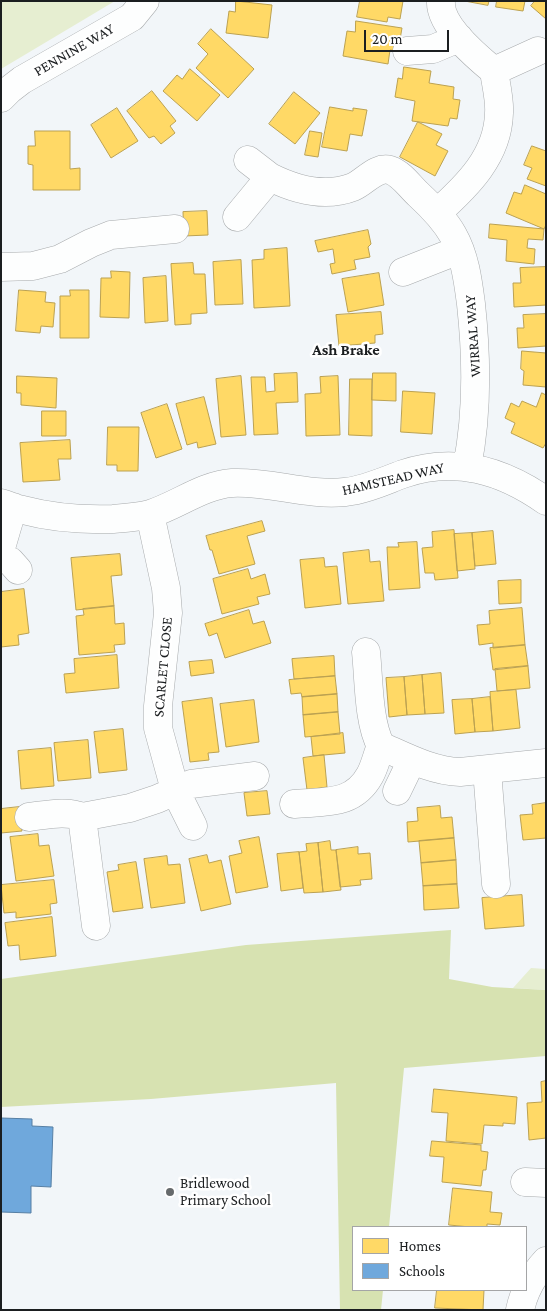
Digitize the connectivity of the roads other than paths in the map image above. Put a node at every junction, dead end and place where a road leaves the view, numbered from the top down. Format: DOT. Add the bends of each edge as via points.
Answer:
graph roads {
  1 [pos="145,1"];
  2 [pos="442,9"];
  3 [pos="459,38"];
  4 [pos="407,51"];
  5 [pos="538,51"];
  6 [pos="494,71"];
  7 [pos="1,98"];
  8 [pos="248,160"];
  9 [pos="270,177"];
  10 [pos="438,212"];
  11 [pos="238,217"];
  12 [pos="175,229"];
  13 [pos="460,250"];
  14 [pos="1,267"];
  15 [pos="403,272"];
  16 [pos="467,466"];
  17 [pos="546,501"];
  18 [pos="7,505"];
  19 [pos="150,514"];
  20 [pos="1,548"];
  21 [pos="366,652"];
  22 [pos="381,746"];
  23 [pos="412,760"];
  24 [pos="546,763"];
  25 [pos="487,770"];
  26 [pos="255,776"];
  27 [pos="175,790"];
  28 [pos="397,791"];
  29 [pos="294,804"];
  30 [pos="29,817"];
  31 [pos="82,817"];
  32 [pos="193,826"];
  33 [pos="496,884"];
  34 [pos="96,926"];
  35 [pos="546,1260"];
  36 [pos="527,1289"];
  37 [pos="526,1291"];
  38 [pos="520,1310"];
  1 -- 7 [label="street, PENNINE WAY" via="132,16 22,80"];
  2 -- 3 [label="street"];
  3 -- 4 [label="street" via="433,49"];
  3 -- 6 [label="street"];
  5 -- 6 [label="street"];
  6 -- 10 [label="street" via="500,114 488,156 478,173"];
  8 -- 9 [label="street, WIRRAL WAY"];
  9 -- 10 [label="street, WIRRAL WAY" via="291,188 332,192 356,186 374,172 390,170"];
  9 -- 11 [label="street"];
  10 -- 13 [label="street, WIRRAL WAY"];
  12 -- 14 [label="street" via="111,236 60,259 33,266"];
  13 -- 15 [label="street"];
  13 -- 16 [label="street, WIRRAL WAY" via="468,278 476,353 472,441"];
  16 -- 17 [label="street, HAMSTEAD WAY" via="509,479"];
  16 -- 19 [label="street, HAMSTEAD WAY" via="421,469 347,492 308,492 231,483 210,488"];
  18 -- 19 [label="street, HAMSTEAD WAY" via="84,520"];
  18 -- 20 [label="street"];
  19 -- 27 [label="street, SCARLET CLOSE" via="166,588 168,613 158,728"];
  21 -- 22 [label="street" via="373,721"];
  22 -- 23 [label="street"];
  22 -- 29 [label="street" via="370,775 350,797"];
  23 -- 25 [label="street" via="450,772"];
  23 -- 28 [label="street"];
  24 -- 25 [label="street"];
  25 -- 33 [label="street"];
  26 -- 27 [label="street" via="191,784"];
  27 -- 31 [label="street" via="130,808"];
  27 -- 32 [label="street, SCARLET CLOSE"];
  30 -- 31 [label="street" via="66,814"];
  31 -- 34 [label="street"];
  35 -- 36 [label="street"];
  37 -- 38 [label="street"];
}
